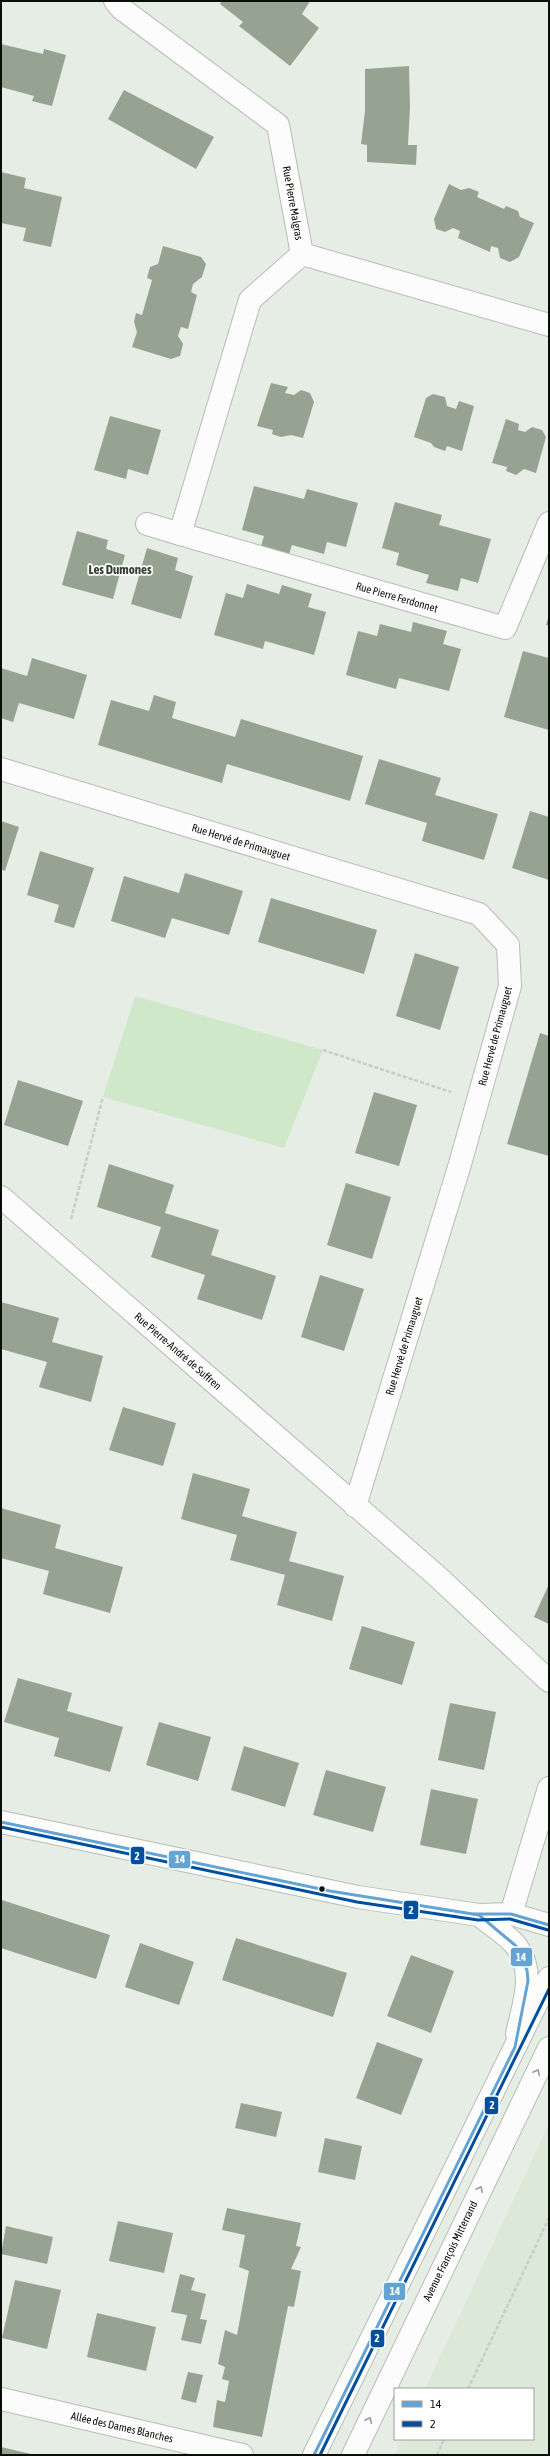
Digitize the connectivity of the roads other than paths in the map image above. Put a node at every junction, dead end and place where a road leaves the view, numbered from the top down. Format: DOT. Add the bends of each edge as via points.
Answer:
graph roads {
  1 [pos="115,1"];
  2 [pos="302,254"];
  3 [pos="549,325"];
  4 [pos="549,523"];
  5 [pos="147,524"];
  6 [pos="180,534"];
  7 [pos="1,769"];
  8 [pos="1,1197"];
  9 [pos="355,1506"];
  10 [pos="549,1681"];
  11 [pos="549,1788"];
  12 [pos="1,1822"];
  13 [pos="511,1914"];
  14 [pos="479,1915"];
  15 [pos="549,1925"];
  16 [pos="549,1978"];
  17 [pos="515,2047"];
  18 [pos="549,2048"];
  19 [pos="1,2399"];
  20 [pos="242,2455"];
  21 [pos="314,2455"];
  22 [pos="353,2455"];
  1 -- 2 [label="street, Rue Pierre Malgras" via="122,9 278,125"];
  2 -- 3 [label="street, Rue Pierre Malgras"];
  2 -- 6 [label="street" via="250,300"];
  4 -- 6 [label="street, Rue Pierre Ferdonnet" via="505,628"];
  5 -- 6 [label="street, Rue Pierre Ferdonnet"];
  7 -- 9 [label="street, Rue Hervé de Primauguet" via="478,914 508,944 510,986"];
  8 -- 9 [label="street, Rue Pierre-André de Suffren"];
  9 -- 10 [label="street, Rue Pierre-André de Suffren" via="438,1577"];
  11 -- 13 [label="street"];
  12 -- 14 [label="street" via="330,1891"];
  13 -- 14 [label="street"];
  13 -- 15 [label="street"];
  14 -- 17 [label="street" via="516,1946 527,1970 528,1981"];
  16 -- 17 [label="street"];
  17 -- 21 [label="street"];
  22 -- 18 [label="street, Avenue François Mitterrand, one-way"];
  19 -- 20 [label="street, Allée des Dames Blanches"];
}
